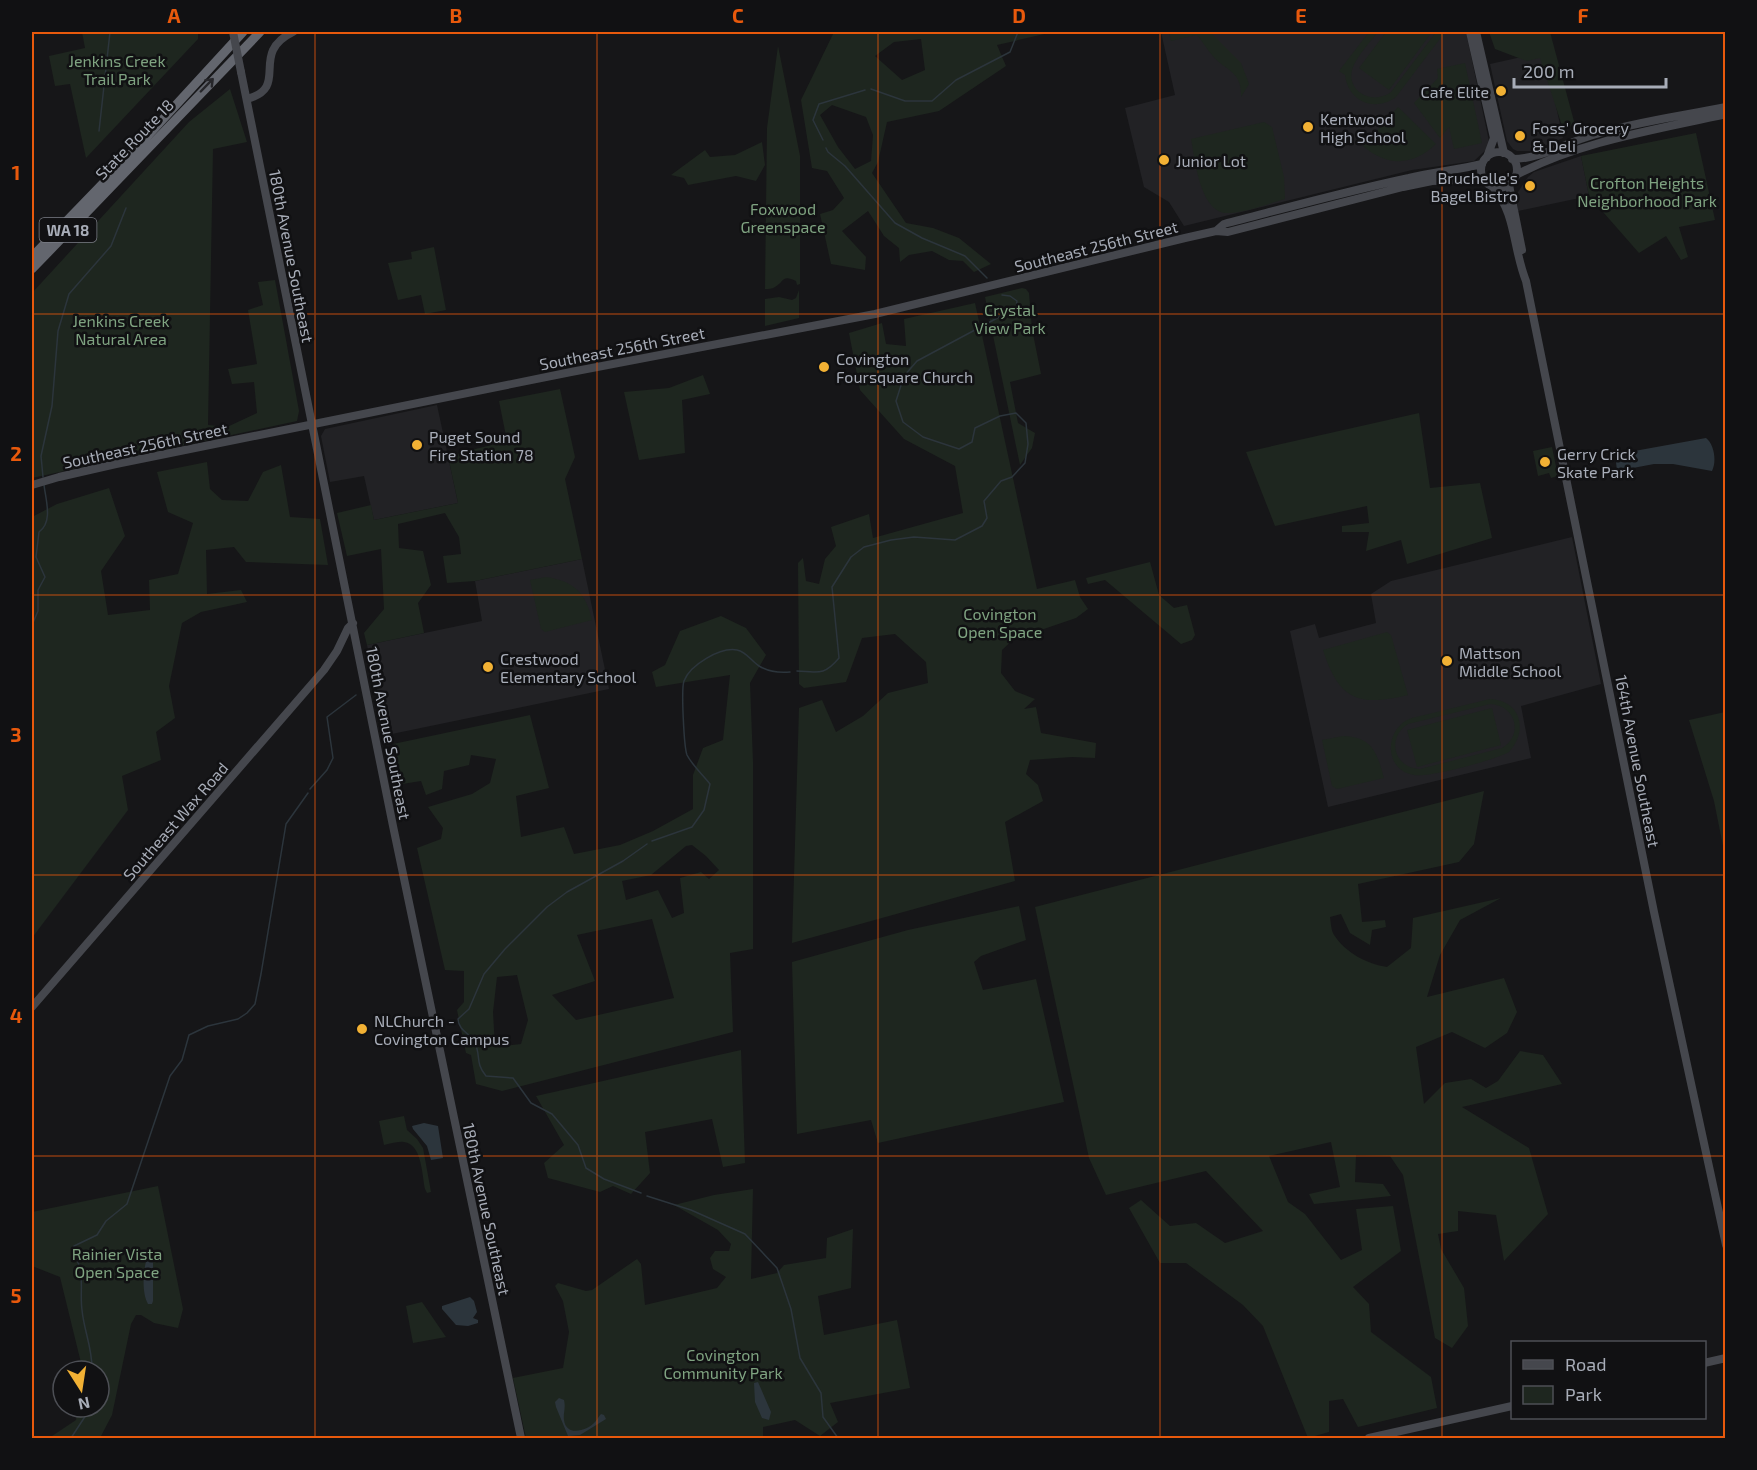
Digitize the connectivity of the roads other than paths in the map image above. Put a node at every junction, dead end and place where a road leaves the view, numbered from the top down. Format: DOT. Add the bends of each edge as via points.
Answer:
graph roads {
  1 [pos="233,32"];
  2 [pos="243,32"];
  3 [pos="260,32"];
  4 [pos="293,32"];
  5 [pos="1470,32"];
  6 [pos="1476,32"];
  7 [pos="247,99"];
  8 [pos="1725,107"];
  9 [pos="1725,114"];
  10 [pos="1504,153"];
  11 [pos="1487,157"];
  12 [pos="1512,159"];
  13 [pos="1482,164"];
  14 [pos="121,170"];
  15 [pos="1516,175"];
  16 [pos="1483,179"];
  17 [pos="1383,184"];
  18 [pos="1509,185"];
  19 [pos="1493,187"];
  20 [pos="102,189"];
  21 [pos="1377,194"];
  22 [pos="1215,231"];
  23 [pos="32,256"];
  24 [pos="32,268"];
  25 [pos="1526,282"];
  26 [pos="311,425"];
  27 [pos="32,485"];
  28 [pos="353,623"];
  29 [pos="357,641"];
  30 [pos="338,651"];
  31 [pos="32,1007"];
  32 [pos="1725,1245"];
  33 [pos="1725,1358"];
  34 [pos="1706,1363"];
  35 [pos="1511,1407"];
  36 [pos="521,1438"];
  37 [pos="1369,1438"];
  1 -- 7 [label="street, 180th Avenue Southeast, bridge"];
  2 -- 14 [label="highway, State Route 18 / WA 18"];
  14 -- 3 [label="highway, State Route 18 / WA 18, one-way"];
  4 -- 7 [label="street" via="273,47 266,88"];
  5 -- 11 [label="street" via="1494,138"];
  6 -- 10 [label="street"];
  7 -- 26 [label="street, 180th Avenue Southeast"];
  8 -- 12 [label="street" via="1594,135 1538,156"];
  9 -- 15 [label="street" via="1588,145"];
  10 -- 11 [label="street"];
  10 -- 12 [label="street"];
  11 -- 13 [label="street"];
  12 -- 15 [label="street"];
  13 -- 16 [label="street"];
  13 -- 17 [label="street, Southeast 256th Street"];
  14 -- 20 [label="highway, State Route 18 / WA 18"];
  15 -- 18 [label="street"];
  16 -- 19 [label="street"];
  16 -- 21 [label="street, Southeast 256th Street" via="1432,181"];
  17 -- 21 [label="street"];
  17 -- 22 [label="street, Southeast 256th Street" via="1224,224"];
  18 -- 19 [label="street"];
  18 -- 25 [label="street, 164th Avenue Southeast"];
  19 -- 25 [label="street, 164th Avenue Southeast" via="1507,209"];
  20 -- 23 [label="highway, State Route 18 / WA 18"];
  20 -- 24 [label="highway, State Route 18 / WA 18"];
  21 -- 22 [label="street, Southeast 256th Street"];
  22 -- 26 [label="street, Southeast 256th Street" via="875,314"];
  25 -- 32 [label="street, 164th Avenue Southeast"];
  26 -- 27 [label="street, Southeast 256th Street"];
  26 -- 28 [label="street, 180th Avenue Southeast"];
  28 -- 29 [label="street, 180th Avenue Southeast"];
  28 -- 30 [label="street, Southeast Wax Road"];
  29 -- 30 [label="street, Southeast Wax Road"];
  29 -- 36 [label="street, 180th Avenue Southeast"];
  30 -- 31 [label="street, Southeast Wax Road"];
  33 -- 34 [label="street"];
  35 -- 37 [label="street"];
}
